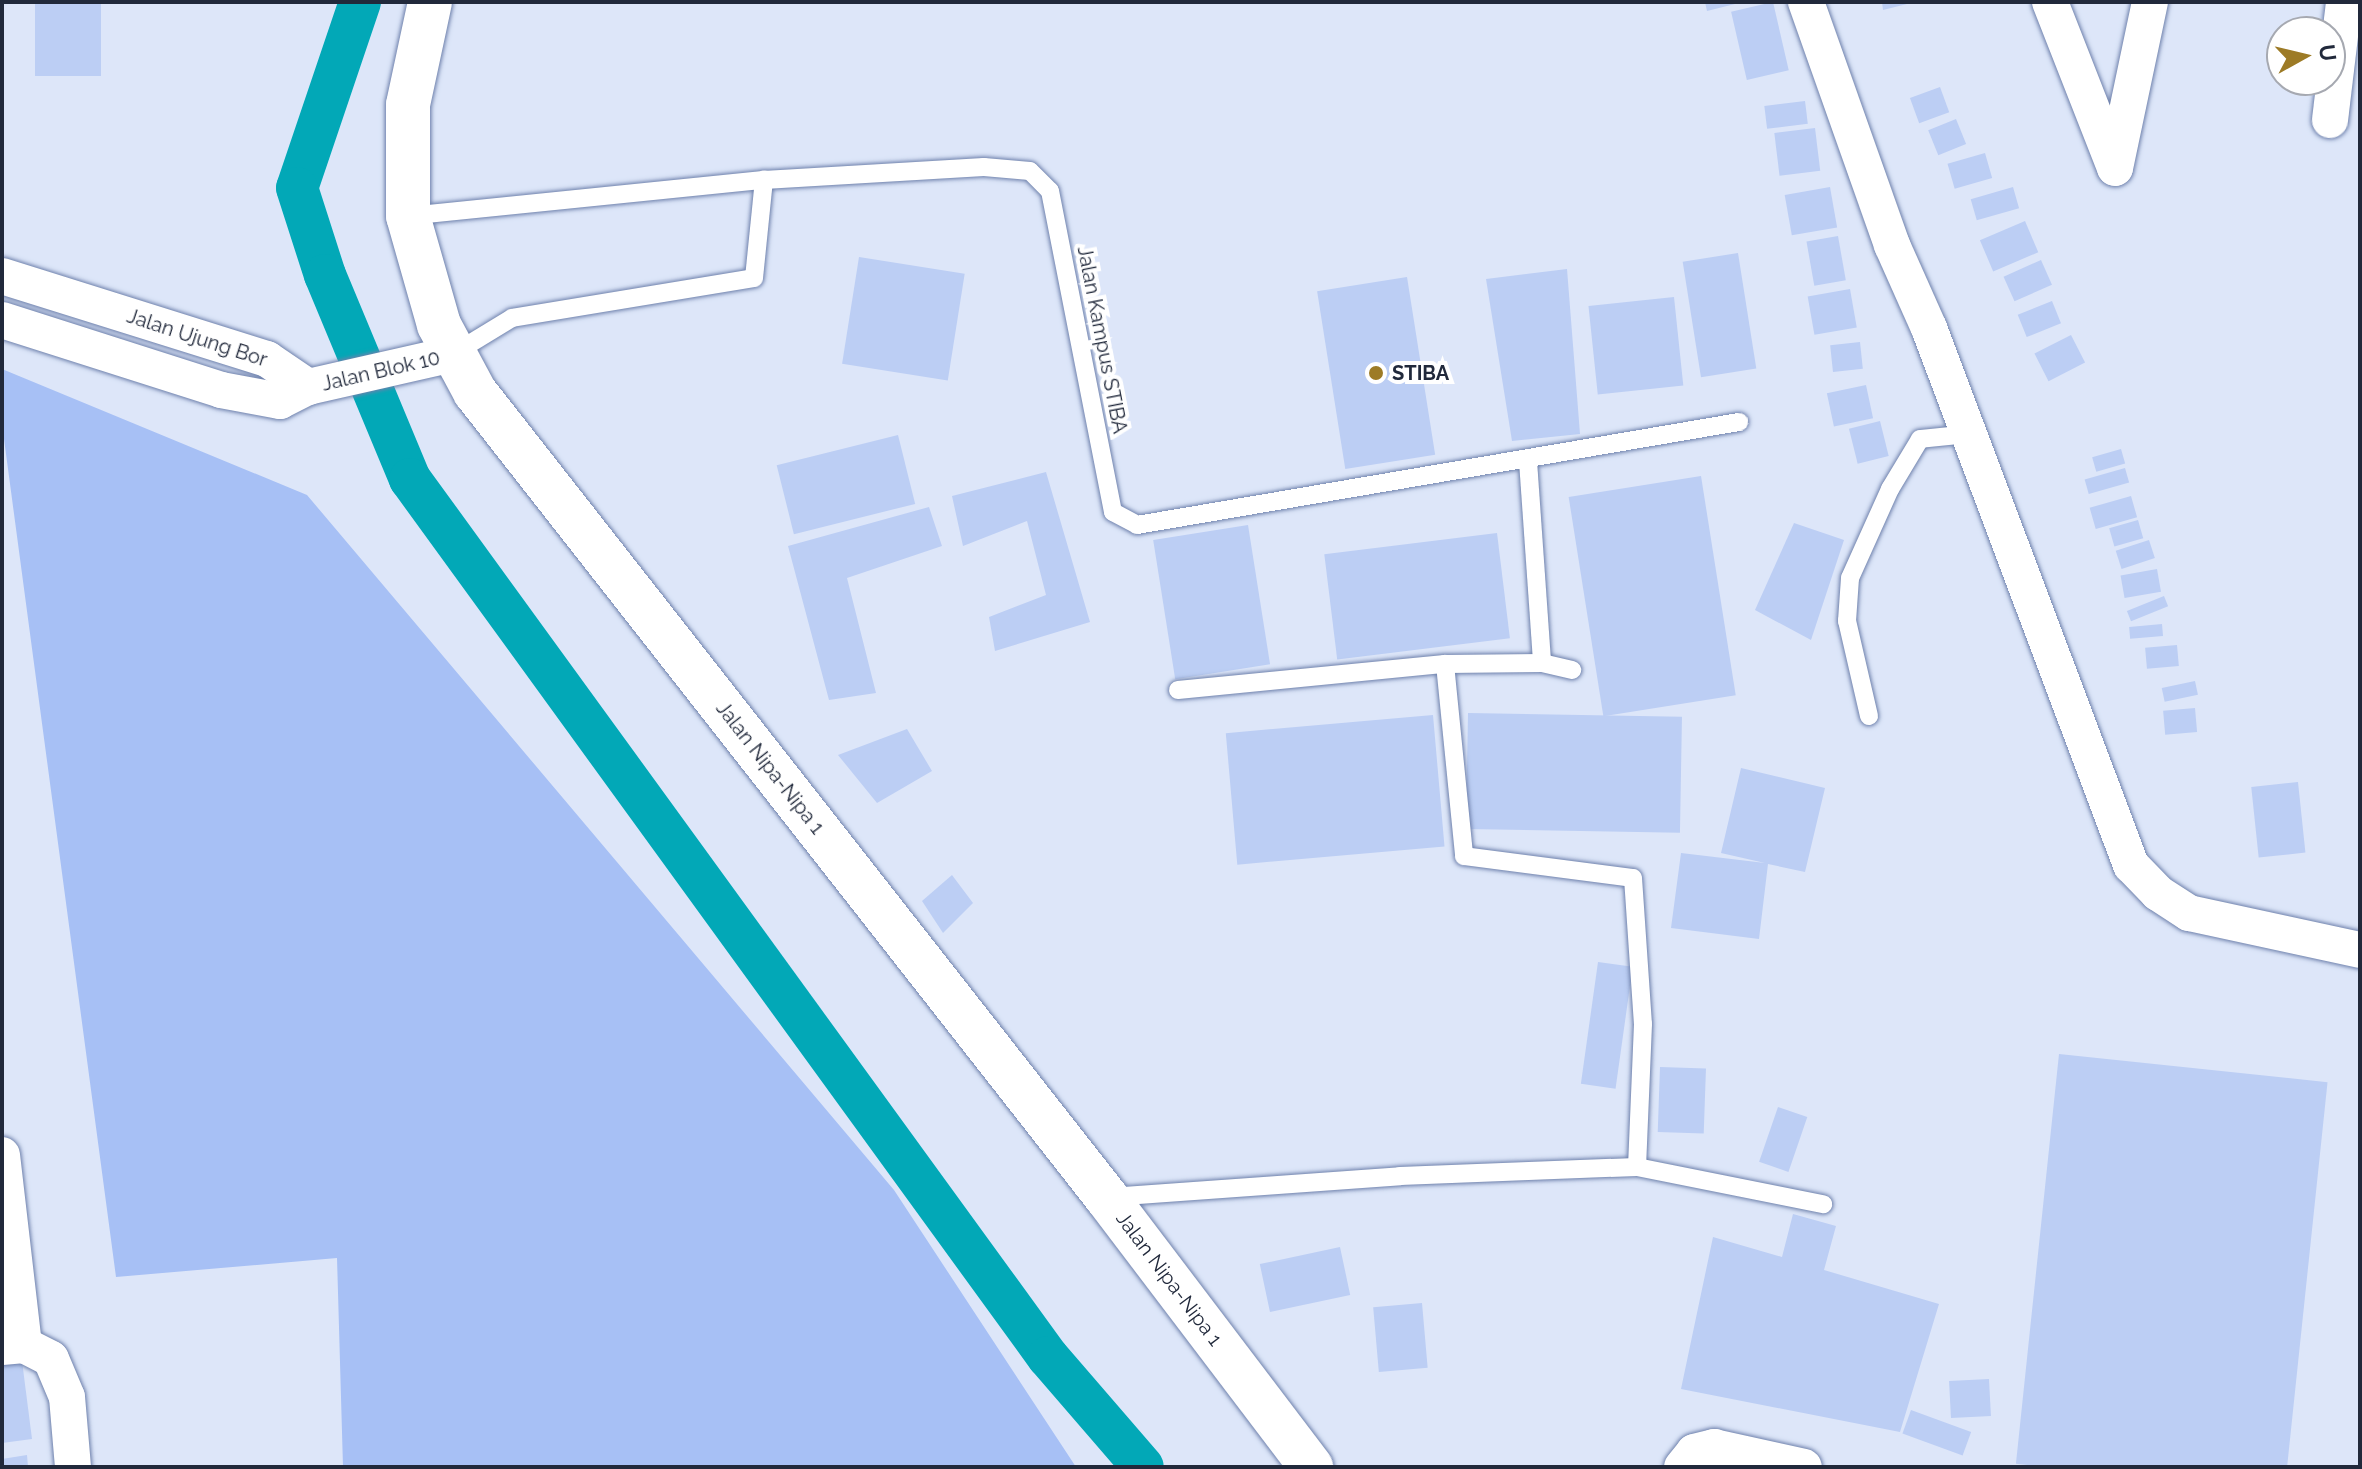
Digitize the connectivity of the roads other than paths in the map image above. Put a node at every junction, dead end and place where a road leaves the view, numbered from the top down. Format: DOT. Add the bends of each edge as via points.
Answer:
graph roads {
  1 [pos="430,2"];
  2 [pos="1806,2"];
  3 [pos="2050,2"];
  4 [pos="2150,2"];
  5 [pos="2344,2"];
  6 [pos="2330,120"];
  7 [pos="764,180"];
  8 [pos="408,216"];
  9 [pos="2,276"];
  10 [pos="2,320"];
  11 [pos="453,354"];
  12 [pos="320,384"];
  13 [pos="1739,422"];
  14 [pos="1969,434"];
  15 [pos="1528,461"];
  16 [pos="1542,663"];
  17 [pos="1445,664"];
  18 [pos="1572,670"];
  19 [pos="1178,690"];
  20 [pos="1869,716"];
  21 [pos="2360,950"];
  22 [pos="2,1155"];
  23 [pos="1637,1167"];
  24 [pos="1107,1198"];
  25 [pos="1823,1204"];
  26 [pos="13,1346"];
  27 [pos="73,1467"];
  28 [pos="1311,1467"];
  29 [pos="1682,1467"];
  30 [pos="1804,1467"];
  1 -- 8 [label="street, Jalan Nipa-Nipa 1" via="408,105"];
  2 -- 14 [label="street" via="1892,245"];
  3 -- 4 [label="street" via="2115,168"];
  5 -- 6 [label="street"];
  7 -- 8 [label="lane, Jalan Kampus STIBA"];
  7 -- 11 [label="lane" via="754,278 512,318"];
  7 -- 15 [label="lane, Jalan Kampus STIBA" via="1006,167 1042,178 1050,191 1113,512 1124,522 1137,525"];
  8 -- 11 [label="street, Jalan Nipa-Nipa 1" via="419,265"];
  9 -- 12 [label="street, Jalan Ujung Bor" via="267,359"];
  10 -- 12 [label="street, Jalan Ujung Bor" via="257,399 280,401"];
  11 -- 12 [label="street, Jalan Blok 10"];
  11 -- 24 [label="street, Jalan Nipa-Nipa 1" via="485,404"];
  13 -- 15 [label="lane, Jalan Kampus STIBA"];
  14 -- 20 [label="lane" via="1920,439 1890,489 1850,578 1847,621"];
  14 -- 21 [label="street" via="2131,865 2158,893 2189,913"];
  15 -- 16 [label="lane"];
  16 -- 17 [label="lane"];
  16 -- 18 [label="lane"];
  17 -- 19 [label="lane"];
  17 -- 23 [label="lane" via="1464,856 1633,878 1643,1024"];
  22 -- 26 [label="street"];
  23 -- 24 [label="lane" via="1400,1176"];
  23 -- 25 [label="lane"];
  24 -- 28 [label="street, Jalan Nipa-Nipa 1"];
  26 -- 27 [label="street" via="51,1359 60,1374"];
  29 -- 30 [label="street" via="1694,1452 1714,1447"];
}
